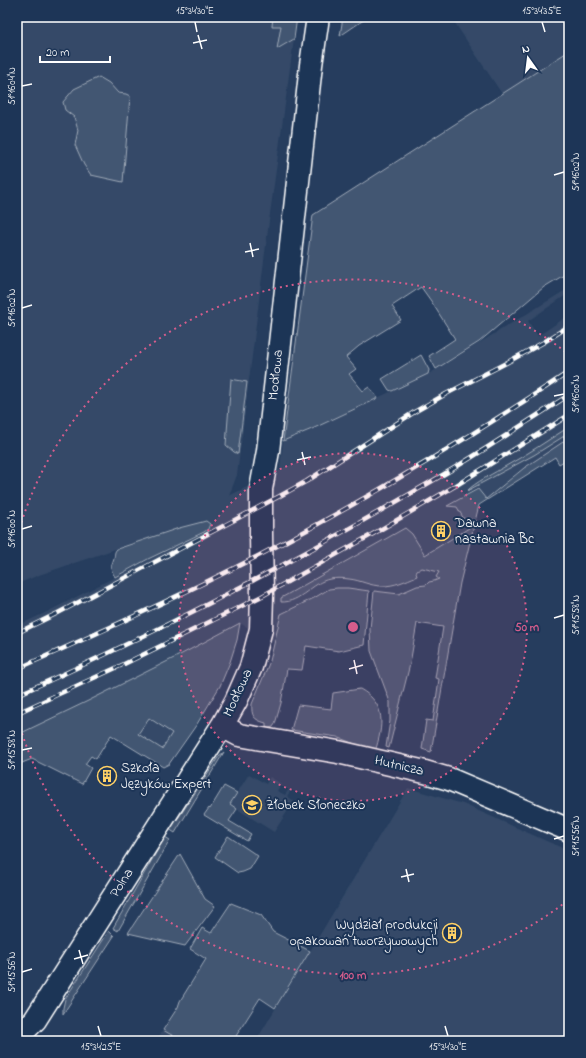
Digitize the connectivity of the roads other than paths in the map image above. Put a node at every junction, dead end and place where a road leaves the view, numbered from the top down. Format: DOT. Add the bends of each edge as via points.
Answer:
graph roads {
  1 [pos="318,17"];
  2 [pos="222,726"];
  3 [pos="569,830"];
  4 [pos="17,1038"];
  1 -- 2 [label="street, Modłowa" via="268,451 261,489 261,629 251,667"];
  2 -- 3 [label="street, Hutnicza" via="239,735 338,752 449,779"];
  2 -- 4 [label="street, Polna" via="35,1020"];
}
